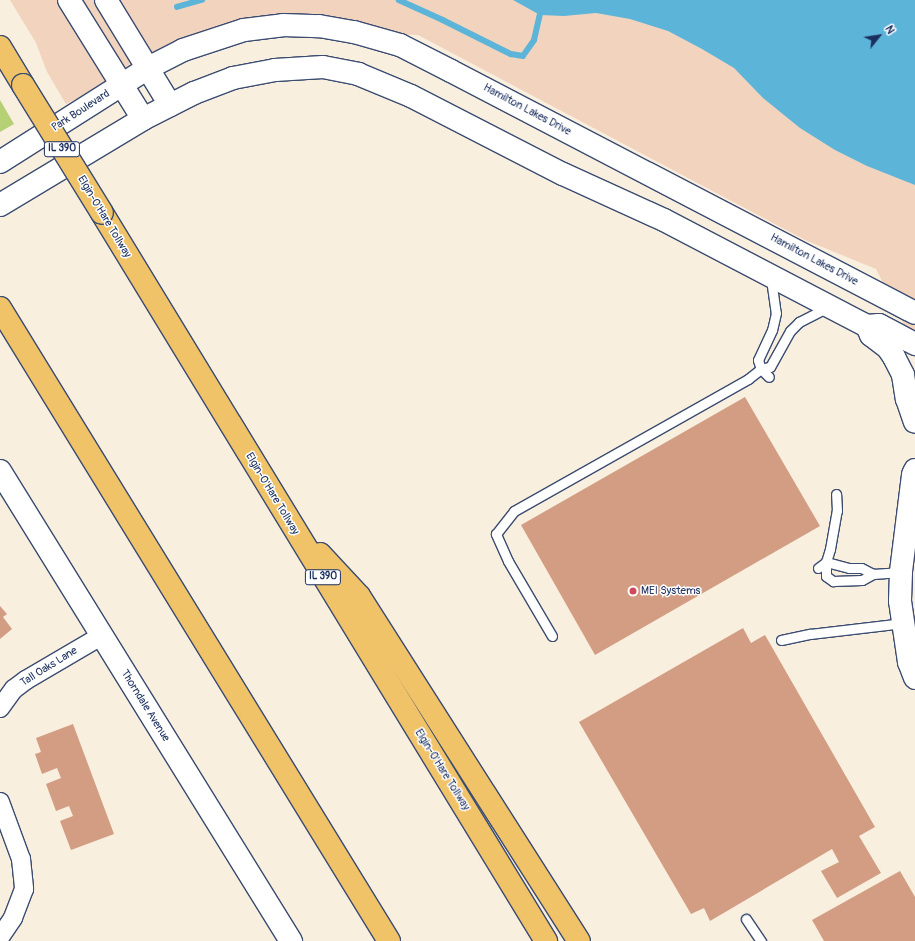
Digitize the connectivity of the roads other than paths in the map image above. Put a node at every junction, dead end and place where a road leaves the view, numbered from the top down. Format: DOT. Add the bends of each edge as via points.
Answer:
graph roads {
  1 [pos="69,0"];
  2 [pos="106,0"];
  3 [pos="0,47"];
  4 [pos="148,68"];
  5 [pos="121,85"];
  6 [pos="170,105"];
  7 [pos="143,119"];
  8 [pos="0,162"];
  9 [pos="0,205"];
  10 [pos="770,275"];
  11 [pos="830,306"];
  12 [pos="0,308"];
  13 [pos="915,313"];
  14 [pos="867,326"];
  15 [pos="915,344"];
  16 [pos="761,369"];
  17 [pos="769,377"];
  18 [pos="915,422"];
  19 [pos="915,470"];
  20 [pos="0,471"];
  21 [pos="836,494"];
  22 [pos="290,523"];
  23 [pos="826,562"];
  24 [pos="818,568"];
  25 [pos="900,572"];
  26 [pos="873,574"];
  27 [pos="903,623"];
  28 [pos="101,636"];
  29 [pos="552,636"];
  30 [pos="781,640"];
  31 [pos="915,678"];
  32 [pos="1,706"];
  33 [pos="0,802"];
  34 [pos="746,919"];
  35 [pos="0,936"];
  36 [pos="291,941"];
  37 [pos="389,941"];
  38 [pos="546,941"];
  39 [pos="579,941"];
  40 [pos="761,941"];
  1 -- 5 [label="street, Park Boulevard"];
  2 -- 4 [label="street"];
  3 -- 22 [label="highway, Elgin-O'Hare Tollway / IL 390, bridge"];
  4 -- 5 [label="street, Hamilton Lakes Drive"];
  4 -- 6 [label="street"];
  4 -- 13 [label="street, Hamilton Lakes Drive" via="184,50 236,33 283,25 319,26 354,32 400,45"];
  5 -- 7 [label="street, Park Boulevard"];
  5 -- 8 [label="street, Park Boulevard"];
  6 -- 7 [label="street"];
  6 -- 10 [label="street" via="233,78 275,70 323,67 358,74 411,96"];
  7 -- 9 [label="street"];
  10 -- 11 [label="street"];
  10 -- 16 [label="lane" via="776,313 772,330 758,360"];
  11 -- 14 [label="street"];
  11 -- 16 [label="lane" via="799,322 790,331 770,367"];
  12 -- 37 [label="highway"];
  14 -- 15 [label="street" via="879,325"];
  14 -- 18 [label="street" via="871,335 888,348 894,357 903,375 907,399"];
  16 -- 17 [label="lane"];
  16 -- 29 [label="lane" via="748,379 514,511 496,534 508,561"];
  19 -- 25 [label="street"];
  20 -- 28 [label="street, Thorndale Avenue"];
  21 -- 23 [label="lane" via="837,511"];
  22 -- 38 [label="highway, Elgin-O'Hare Tollway / IL 390"];
  22 -- 39 [label="highway" via="359,596"];
  23 -- 24 [label="lane"];
  23 -- 26 [label="lane" via="849,568 861,568"];
  23 -- 26 [label="lane" via="826,576 833,580 862,580"];
  25 -- 26 [label="lane"];
  25 -- 27 [label="street"];
  27 -- 30 [label="lane"];
  27 -- 31 [label="street" via="909,662"];
  28 -- 32 [label="street, Tall Oaks Lane" via="26,680 14,689"];
  28 -- 36 [label="street, Thorndale Avenue"];
  33 -- 35 [label="street" via="21,859 24,889 13,918"];
  34 -- 40 [label="lane"];
}
